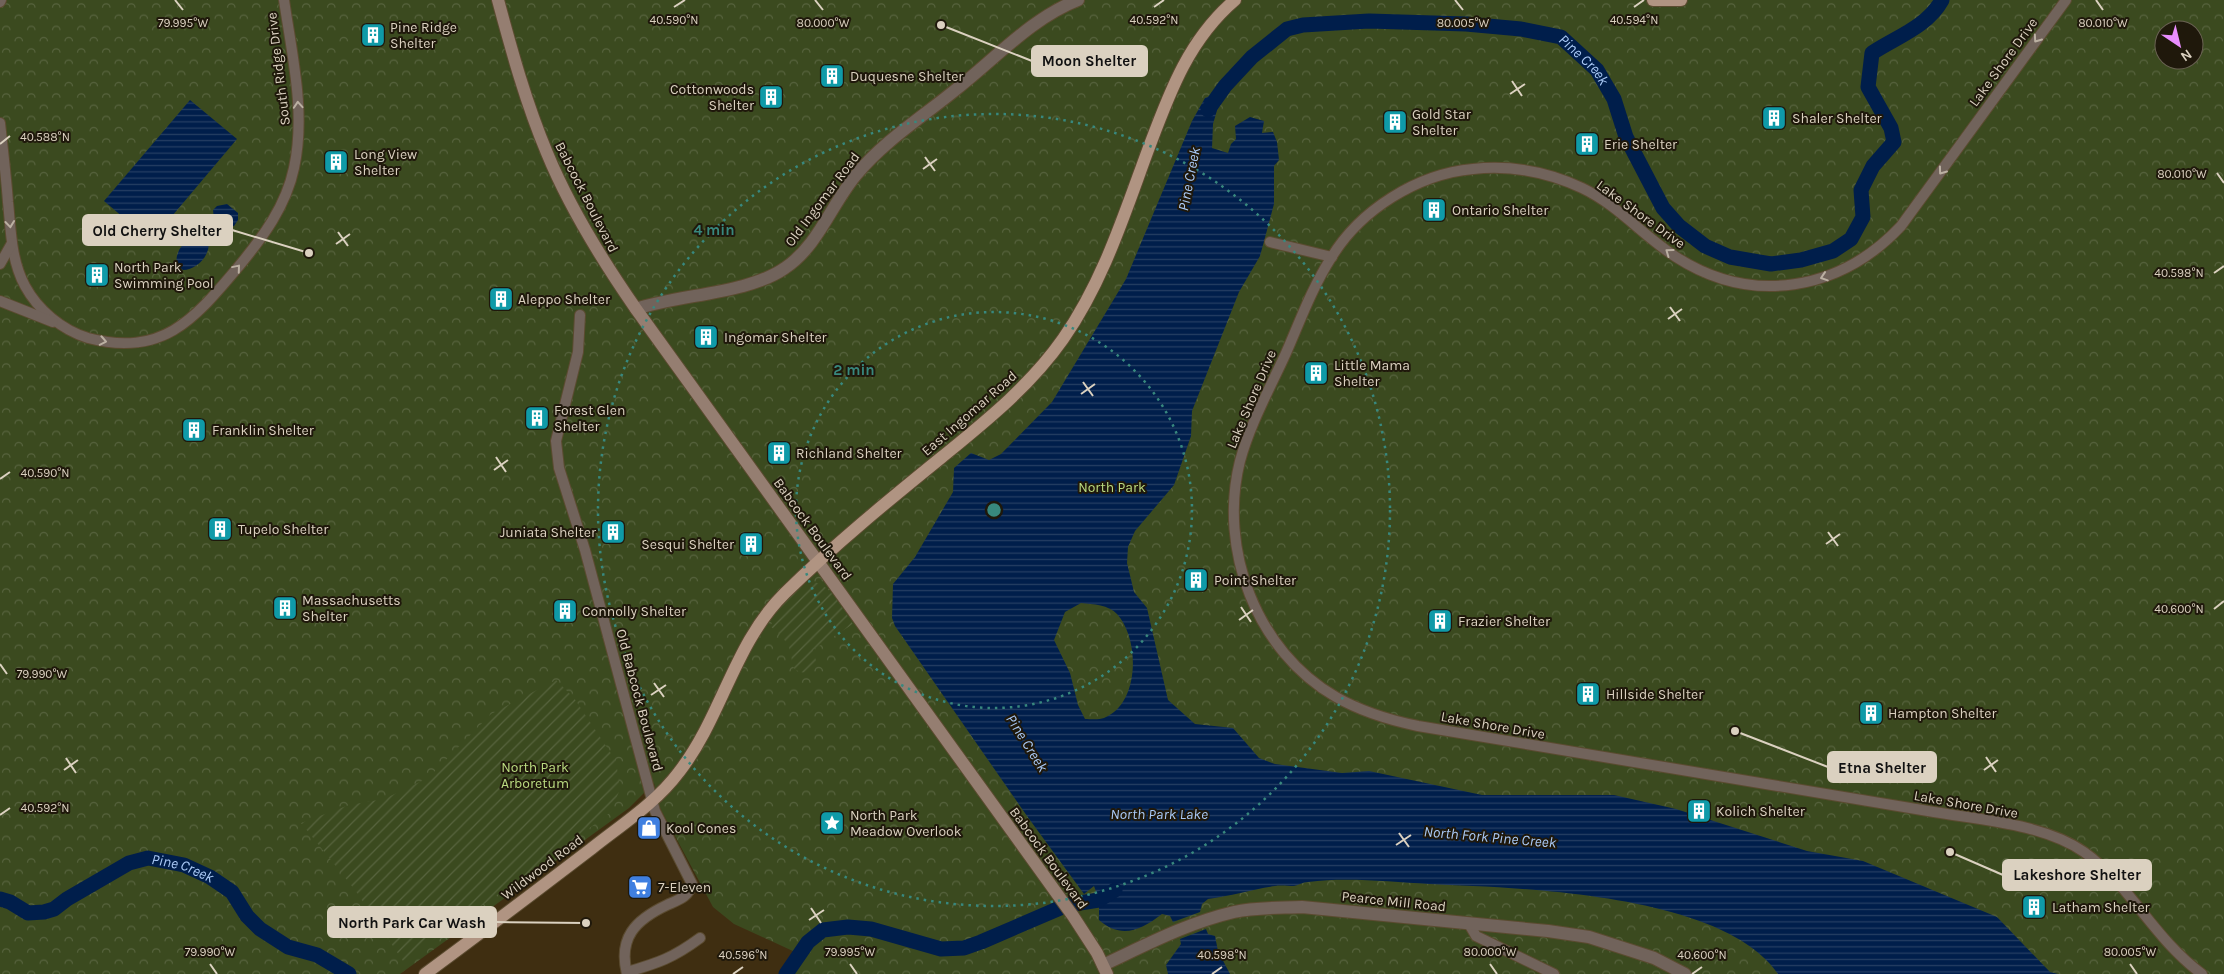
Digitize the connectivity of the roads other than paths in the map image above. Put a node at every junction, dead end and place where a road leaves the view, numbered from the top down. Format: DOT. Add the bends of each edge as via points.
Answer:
graph roads {
  1 [pos="284,0"];
  2 [pos="498,0"];
  3 [pos="1078,0"];
  4 [pos="1235,0"];
  5 [pos="1653,0"];
  6 [pos="1681,0"];
  7 [pos="2066,0"];
  8 [pos="0,123"];
  9 [pos="1270,242"];
  10 [pos="12,243"];
  11 [pos="1332,257"];
  12 [pos="0,264"];
  13 [pos="0,301"];
  14 [pos="636,309"];
  15 [pos="580,315"];
  16 [pos="60,324"];
  17 [pos="818,563"];
  18 [pos="653,800"];
  19 [pos="1469,924"];
  20 [pos="700,938"];
  21 [pos="1105,970"];
  22 [pos="627,973"];
  23 [pos="425,974"];
  24 [pos="1554,974"];
  25 [pos="1685,974"];
  26 [pos="2202,974"];
  16 -- 1 [label="street, South Ridge Drive, one-way" via="80,335 112,343 162,336 199,313 266,232 289,186 299,139 297,97"];
  2 -- 14 [label="main road, Babcock Boulevard" via="521,81 547,154 594,246"];
  3 -- 14 [label="street, Old Ingomar Road" via="1026,30 887,143 856,175 809,245 788,267 759,281"];
  4 -- 17 [label="main road, East Ingomar Road" via="1206,29 1186,59 1096,284 1050,357 1008,402"];
  5 -- 6 [label="main road"];
  7 -- 11 [label="street, Lake Shore Drive, one-way" via="1900,226 1866,257 1830,276 1772,286 1715,277 1676,257 1607,203 1580,187 1540,173 1501,168 1453,172 1418,184 1383,204 1361,222"];
  8 -- 10 [label="street, South Ridge Drive, one-way"];
  9 -- 11 [label="street"];
  10 -- 12 [label="street"];
  10 -- 16 [label="street, South Ridge Drive" via="26,287 40,307"];
  11 -- 26 [label="street, Lake Shore Drive" via="1315,286 1249,436 1239,467 1234,504 1237,556 1249,595 1273,638 1308,677 1350,705 1399,722 2009,825 2044,834 2069,843 2098,864 2121,887 2157,933"];
  13 -- 16 [label="street, South Ridge Drive"];
  14 -- 17 [label="main road, Babcock Boulevard"];
  15 -- 18 [label="street, Old Babcock Boulevard" via="578,352 556,450"];
  17 -- 18 [label="main road, East Ingomar Road" via="782,596 755,629 693,751 678,774"];
  17 -- 21 [label="main road, Babcock Boulevard" via="1053,887"];
  18 -- 22 [label="street, Old Babcock Boulevard" via="692,884 688,894 654,913 626,938 623,953"];
  18 -- 23 [label="main road, Wildwood Road"];
  19 -- 21 [label="street, Pearce Mill Road" via="1320,908 1235,912 1191,925"];
  19 -- 24 [label="street" via="1476,936"];
  19 -- 25 [label="street, Pearce Mill Road" via="1590,937 1654,958"];
  20 -- 22 [label="street" via="678,954"];
}
